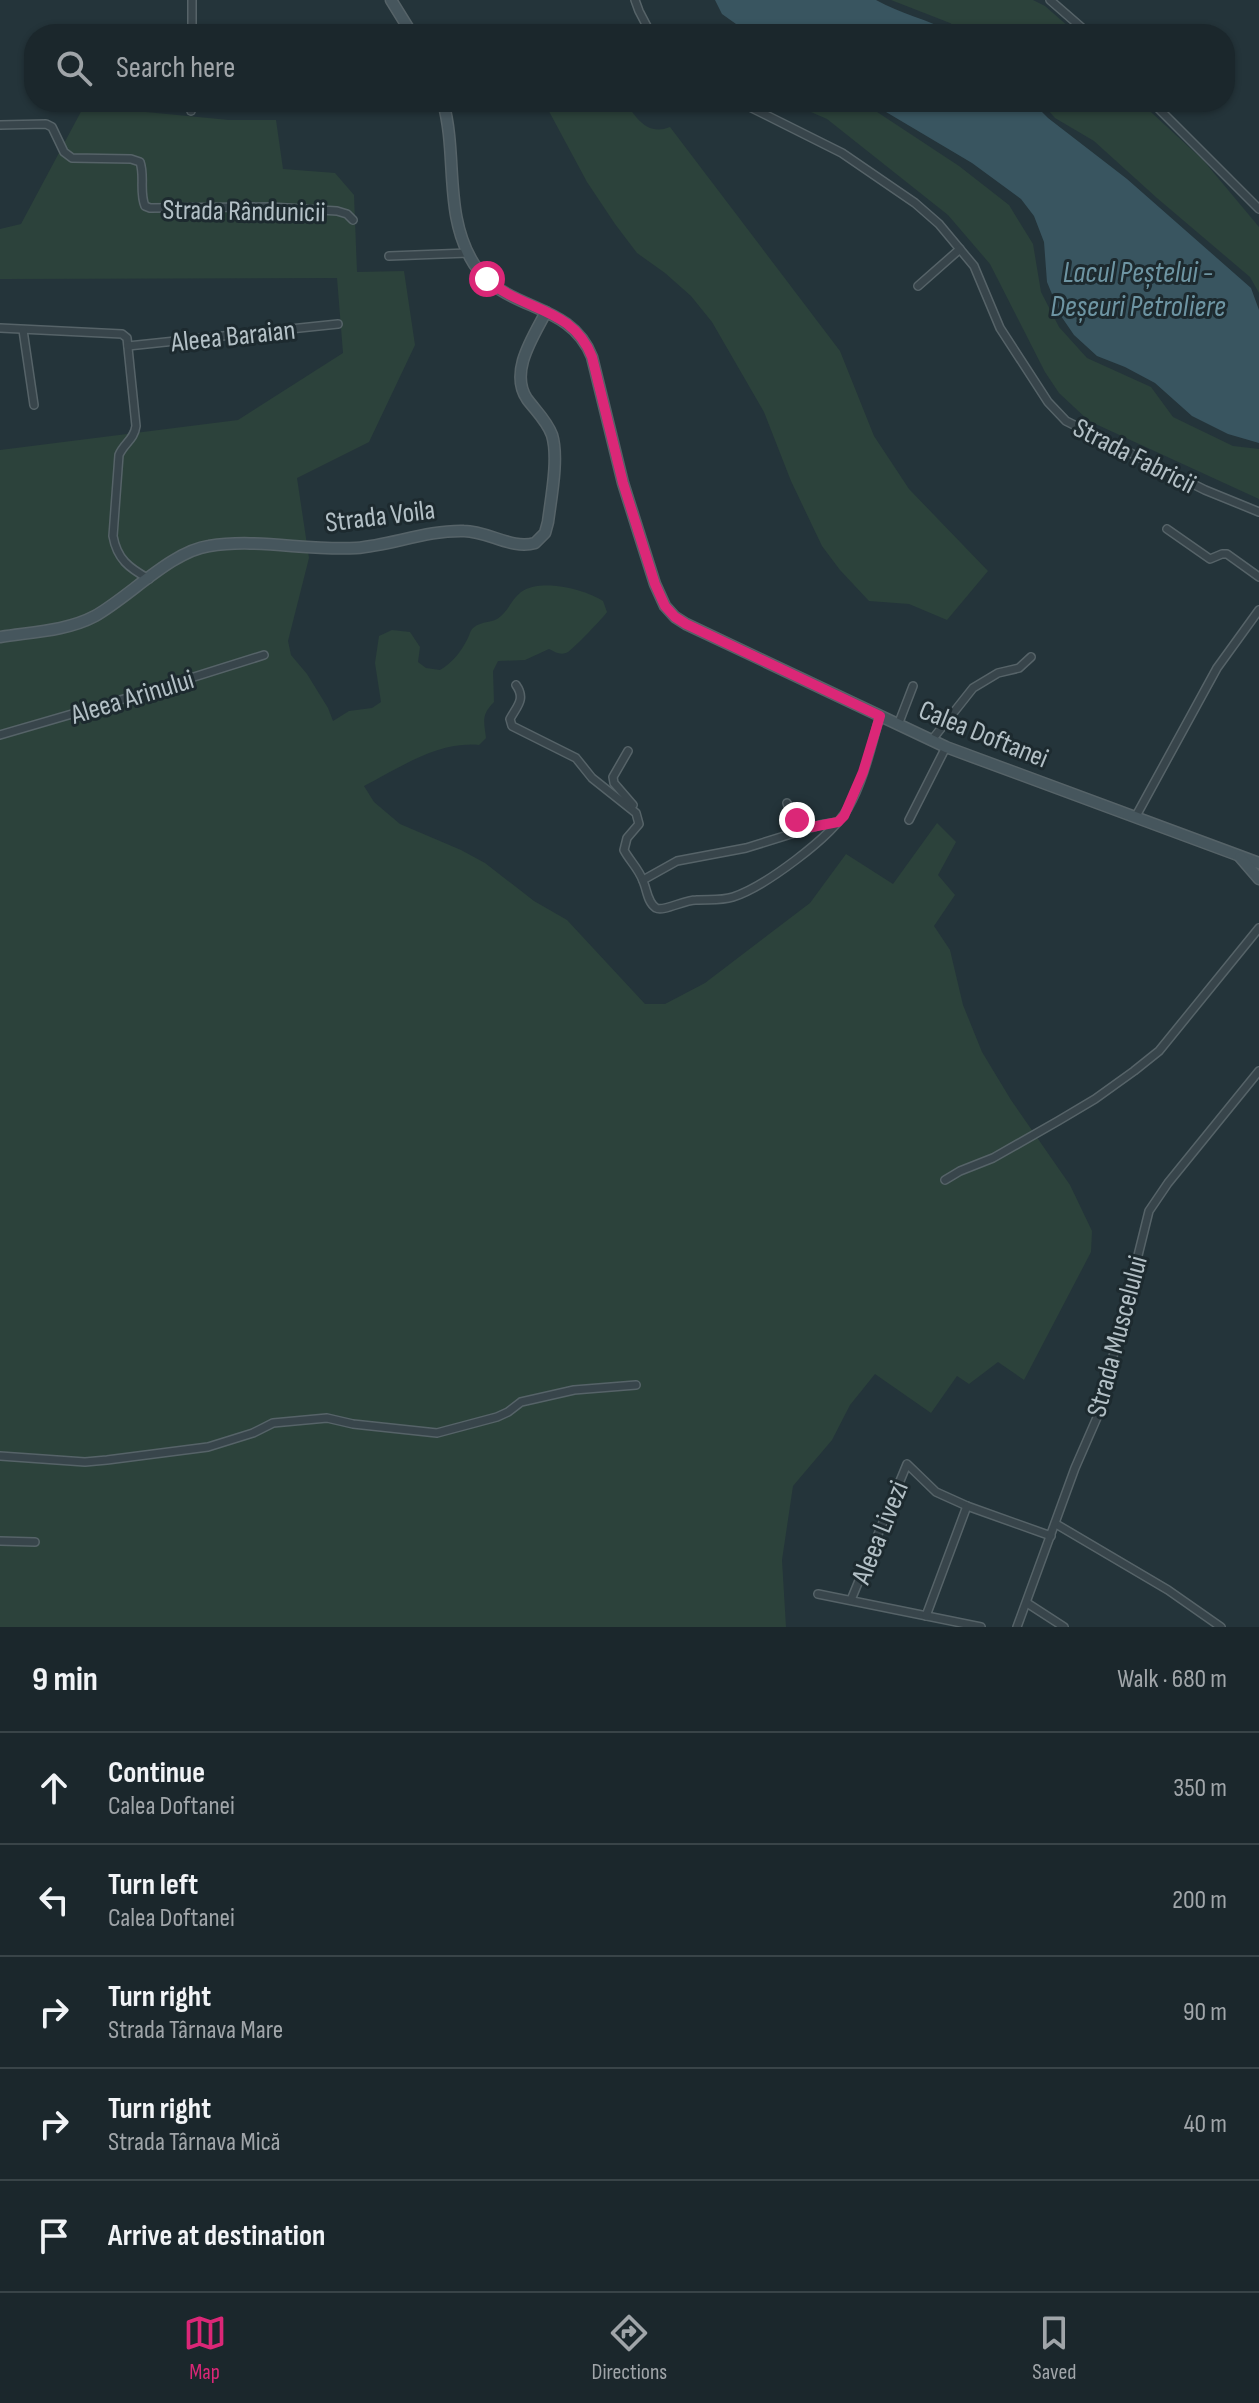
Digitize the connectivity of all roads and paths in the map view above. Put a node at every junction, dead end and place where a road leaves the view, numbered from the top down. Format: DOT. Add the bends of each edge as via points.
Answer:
graph roads {
  1 [pos="192,0"];
  2 [pos="391,0"];
  3 [pos="635,0"];
  4 [pos="1050,0"];
  5 [pos="192,24"];
  6 [pos="406,24"];
  7 [pos="646,24"];
  8 [pos="1078,24"];
  9 [pos="445,112"];
  10 [pos="758,112"];
  11 [pos="1162,112"];
  12 [pos="0,125"];
  13 [pos="1259,209"];
  14 [pos="353,220"];
  15 [pos="960,249"];
  16 [pos="468,253"];
  17 [pos="389,256"];
  18 [pos="918,286"];
  19 [pos="546,312"];
  20 [pos="338,324"];
  21 [pos="0,328"];
  22 [pos="23,330"];
  23 [pos="128,346"];
  24 [pos="34,405"];
  25 [pos="1259,512"];
  26 [pos="1167,529"];
  27 [pos="1259,577"];
  28 [pos="149,579"];
  29 [pos="1259,610"];
  30 [pos="0,637"];
  31 [pos="264,655"];
  32 [pos="1031,657"];
  33 [pos="516,685"];
  34 [pos="913,686"];
  35 [pos="880,716"];
  36 [pos="898,725"];
  37 [pos="0,735"];
  38 [pos="931,741"];
  39 [pos="946,747"];
  40 [pos="628,751"];
  41 [pos="787,803"];
  42 [pos="636,813"];
  43 [pos="1136,816"];
  44 [pos="909,820"];
  45 [pos="838,822"];
  46 [pos="812,827"];
  47 [pos="1239,855"];
  48 [pos="1259,863"];
  49 [pos="1259,879"];
  50 [pos="643,880"];
  51 [pos="1259,928"];
  52 [pos="1259,1071"];
  53 [pos="945,1180"];
  54 [pos="636,1385"];
  55 [pos="0,1456"];
  56 [pos="967,1506"];
  57 [pos="1056,1524"];
  58 [pos="1051,1536"];
  59 [pos="0,1541"];
  60 [pos="35,1542"];
  61 [pos="818,1594"];
  62 [pos="851,1600"];
  63 [pos="1027,1603"];
  64 [pos="926,1616"];
  65 [pos="981,1627"];
  66 [pos="1017,1627"];
  67 [pos="1064,1627"];
  68 [pos="1221,1627"];
  1 -- 5 [label="street"];
  2 -- 6 [label="main road"];
  3 -- 7 [label="street"];
  4 -- 8 [label="street"];
  9 -- 16 [label="main road, Calea Doftanei" via="454,212"];
  10 -- 15 [label="street, Strada Fabricii" via="860,165 915,203"];
  11 -- 13 [label="street"];
  12 -- 14 [label="street, Strada Rândunicii" via="46,124 72,158 140,162 142,200 150,208 270,207 337,211"];
  15 -- 18 [label="street"];
  15 -- 25 [label="street, Strada Fabricii" via="978,273 1005,335 1066,421"];
  16 -- 17 [label="street"];
  16 -- 19 [label="main road, Calea Doftanei" via="495,287"];
  19 -- 28 [label="main road, Strada Voila" via="520,374 523,392 554,443 547,528 541,540 524,545 456,531 356,548 207,546 188,552"];
  19 -- 35 [label="main road, Calea Doftanei" via="575,329 588,348 623,483 665,606 686,624"];
  20 -- 23 [label="street, Aleea Baraian"];
  21 -- 22 [label="street"];
  22 -- 23 [label="street" via="122,334"];
  22 -- 24 [label="street"];
  23 -- 28 [label="street" via="136,426 134,438 119,455 113,536 121,559"];
  26 -- 27 [label="street" via="1210,559 1227,554"];
  28 -- 30 [label="main road, Strada Voila" via="86,620"];
  29 -- 43 [label="street" via="1217,668"];
  31 -- 37 [label="street, Aleea Arinului"];
  32 -- 38 [label="street" via="1019,668 973,688"];
  33 -- 42 [label="street" via="521,700 510,719 512,726 576,758"];
  34 -- 36 [label="street"];
  35 -- 36 [label="main road, Calea Doftanei"];
  35 -- 45 [label="street" via="854,796"];
  36 -- 38 [label="main road, Calea Doftanei"];
  38 -- 39 [label="main road, Calea Doftanei"];
  39 -- 43 [label="main road, Calea Doftanei"];
  39 -- 44 [label="street"];
  40 -- 42 [label="street" via="613,777"];
  41 -- 46 [label="street" via="791,814"];
  42 -- 50 [label="street" via="639,824 624,850"];
  43 -- 47 [label="main road, Calea Doftanei"];
  45 -- 46 [label="street"];
  45 -- 50 [label="street" via="769,879 729,898 687,900 662,910 651,902"];
  46 -- 50 [label="street" via="746,848 677,861"];
  47 -- 48 [label="main road, Calea Doftanei"];
  47 -- 49 [label="main road"];
  51 -- 53 [label="street" via="1159,1051 1095,1099"];
  52 -- 57 [label="street, Strada Muscelului" via="1149,1211 1099,1413"];
  54 -- 55 [label="street" via="574,1390 521,1402 497,1417 437,1433 327,1418 273,1423 208,1447 107,1460"];
  56 -- 58 [label="street"];
  56 -- 62 [label="street, Aleea Livezi" via="936,1492 907,1464"];
  56 -- 64 [label="street"];
  57 -- 58 [label="street, Strada Muscelului"];
  57 -- 68 [label="street"];
  58 -- 63 [label="street, Strada Muscelului"];
  59 -- 60 [label="street"];
  61 -- 62 [label="street"];
  62 -- 64 [label="street"];
  63 -- 66 [label="street, Strada Muscelului"];
  63 -- 67 [label="street"];
  64 -- 65 [label="street"];
}
